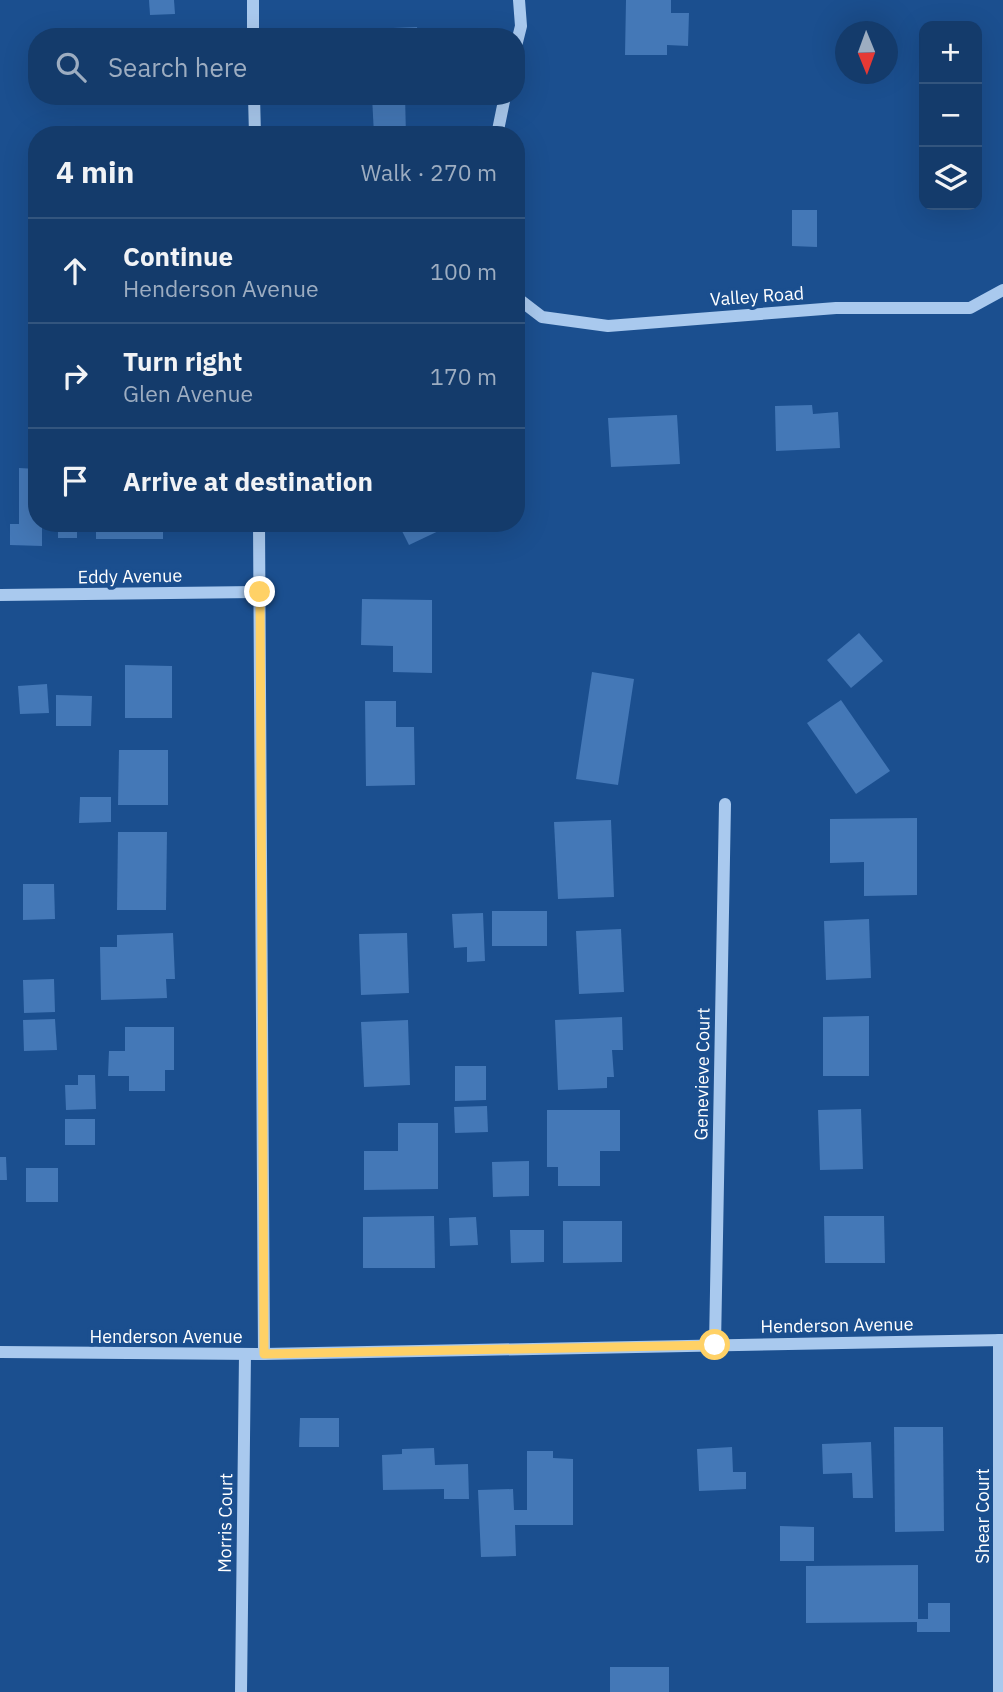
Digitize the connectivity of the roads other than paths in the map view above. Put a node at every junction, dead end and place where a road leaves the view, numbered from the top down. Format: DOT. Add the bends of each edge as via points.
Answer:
graph roads {
  1 [pos="253,0"];
  2 [pos="519,0"];
  3 [pos="253,28"];
  4 [pos="520,28"];
  5 [pos="254,105"];
  6 [pos="503,105"];
  7 [pos="255,126"];
  8 [pos="499,126"];
  9 [pos="1003,290"];
  10 [pos="525,304"];
  11 [pos="259,532"];
  12 [pos="260,592"];
  13 [pos="0,594"];
  14 [pos="725,804"];
  15 [pos="1001,1340"];
  16 [pos="715,1345"];
  17 [pos="0,1352"];
  18 [pos="245,1354"];
  19 [pos="264,1354"];
  20 [pos="241,1692"];
  21 [pos="999,1692"];
  1 -- 3 [label="street"];
  2 -- 4 [label="street"];
  5 -- 7 [label="street"];
  6 -- 8 [label="street"];
  9 -- 10 [label="street, Valley Road" via="970,308 836,308 608,326 542,317"];
  11 -- 12 [label="street"];
  12 -- 13 [label="street, Eddy Avenue"];
  12 -- 19 [label="street"];
  14 -- 16 [label="street, Genevieve Court"];
  15 -- 16 [label="street, Henderson Avenue"];
  15 -- 21 [label="street, Shear Court"];
  16 -- 19 [label="street, Henderson Avenue"];
  17 -- 18 [label="street, Henderson Avenue"];
  18 -- 19 [label="street, Henderson Avenue"];
  18 -- 20 [label="street, Morris Court"];
}
